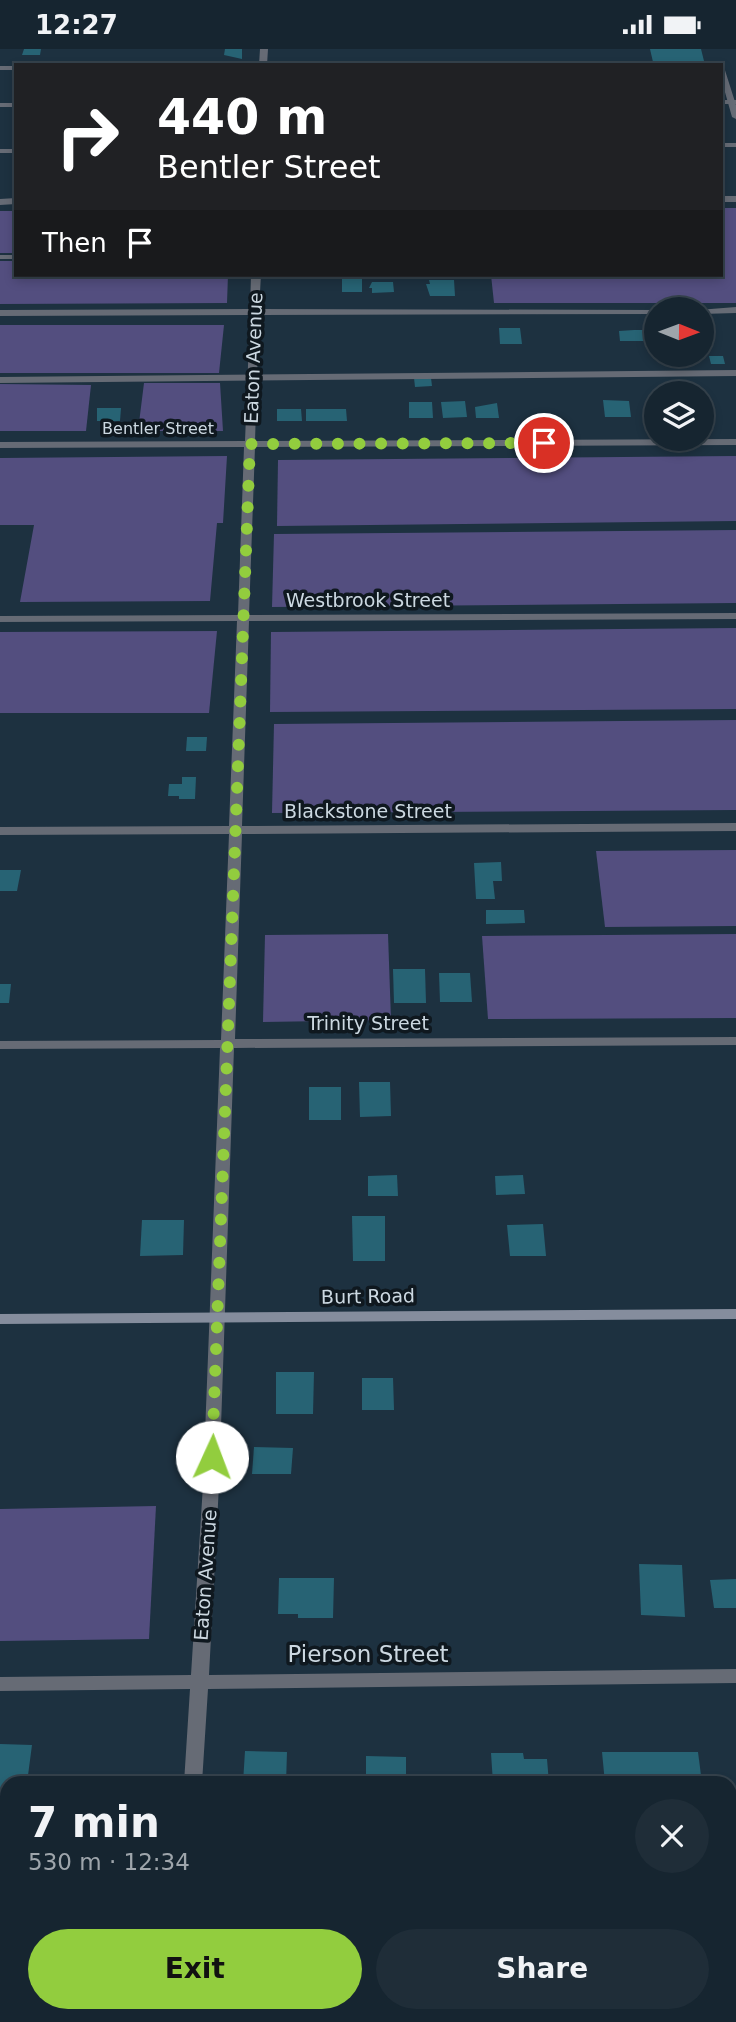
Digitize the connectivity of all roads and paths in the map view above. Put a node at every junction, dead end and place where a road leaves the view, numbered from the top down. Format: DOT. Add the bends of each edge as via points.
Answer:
graph roads {
  1 [pos="723,71"];
  2 [pos="734,102"];
  3 [pos="736,117"];
  4 [pos="256,277"];
  5 [pos="714,310"];
  6 [pos="736,310"];
  7 [pos="644,311"];
  8 [pos="255,312"];
  9 [pos="0,313"];
  10 [pos="736,373"];
  11 [pos="252,377"];
  12 [pos="0,380"];
  13 [pos="736,442"];
  14 [pos="250,444"];
  15 [pos="0,445"];
  16 [pos="736,616"];
  17 [pos="244,618"];
  18 [pos="0,619"];
  19 [pos="736,827"];
  20 [pos="235,830"];
  21 [pos="0,831"];
  22 [pos="736,1041"];
  23 [pos="228,1043"];
  24 [pos="0,1045"];
  25 [pos="736,1314"];
  26 [pos="0,1319"];
  27 [pos="218,1319"];
  28 [pos="736,1676"];
  29 [pos="197,1681"];
  30 [pos="0,1685"];
  31 [pos="192,1776"];
  1 -- 2 [label="lane"];
  2 -- 3 [label="lane"];
  4 -- 8 [label="street, Eaton Avenue"];
  5 -- 6 [label="street"];
  7 -- 8 [label="street"];
  8 -- 9 [label="street"];
  8 -- 11 [label="street, Eaton Avenue"];
  10 -- 11 [label="lane"];
  11 -- 12 [label="lane"];
  11 -- 14 [label="street, Eaton Avenue"];
  13 -- 14 [label="street, Bentler Street"];
  14 -- 15 [label="street, Bentler Street"];
  14 -- 17 [label="street, Eaton Avenue"];
  16 -- 17 [label="street, Westbrook Street"];
  17 -- 18 [label="street, Westbrook Street"];
  17 -- 20 [label="street, Eaton Avenue"];
  19 -- 20 [label="street, Blackstone Street"];
  20 -- 21 [label="street, Blackstone Street"];
  20 -- 23 [label="street, Eaton Avenue"];
  22 -- 23 [label="street, Trinity Street"];
  23 -- 24 [label="street, Trinity Street"];
  23 -- 27 [label="street, Eaton Avenue"];
  25 -- 27 [label="street, Burt Road"];
  26 -- 27 [label="street, Burt Road"];
  27 -- 29 [label="street, Eaton Avenue"];
  28 -- 29 [label="street, Pierson Street"];
  29 -- 30 [label="street, Pierson Street"];
  29 -- 31 [label="street, Eaton Avenue"];
}
